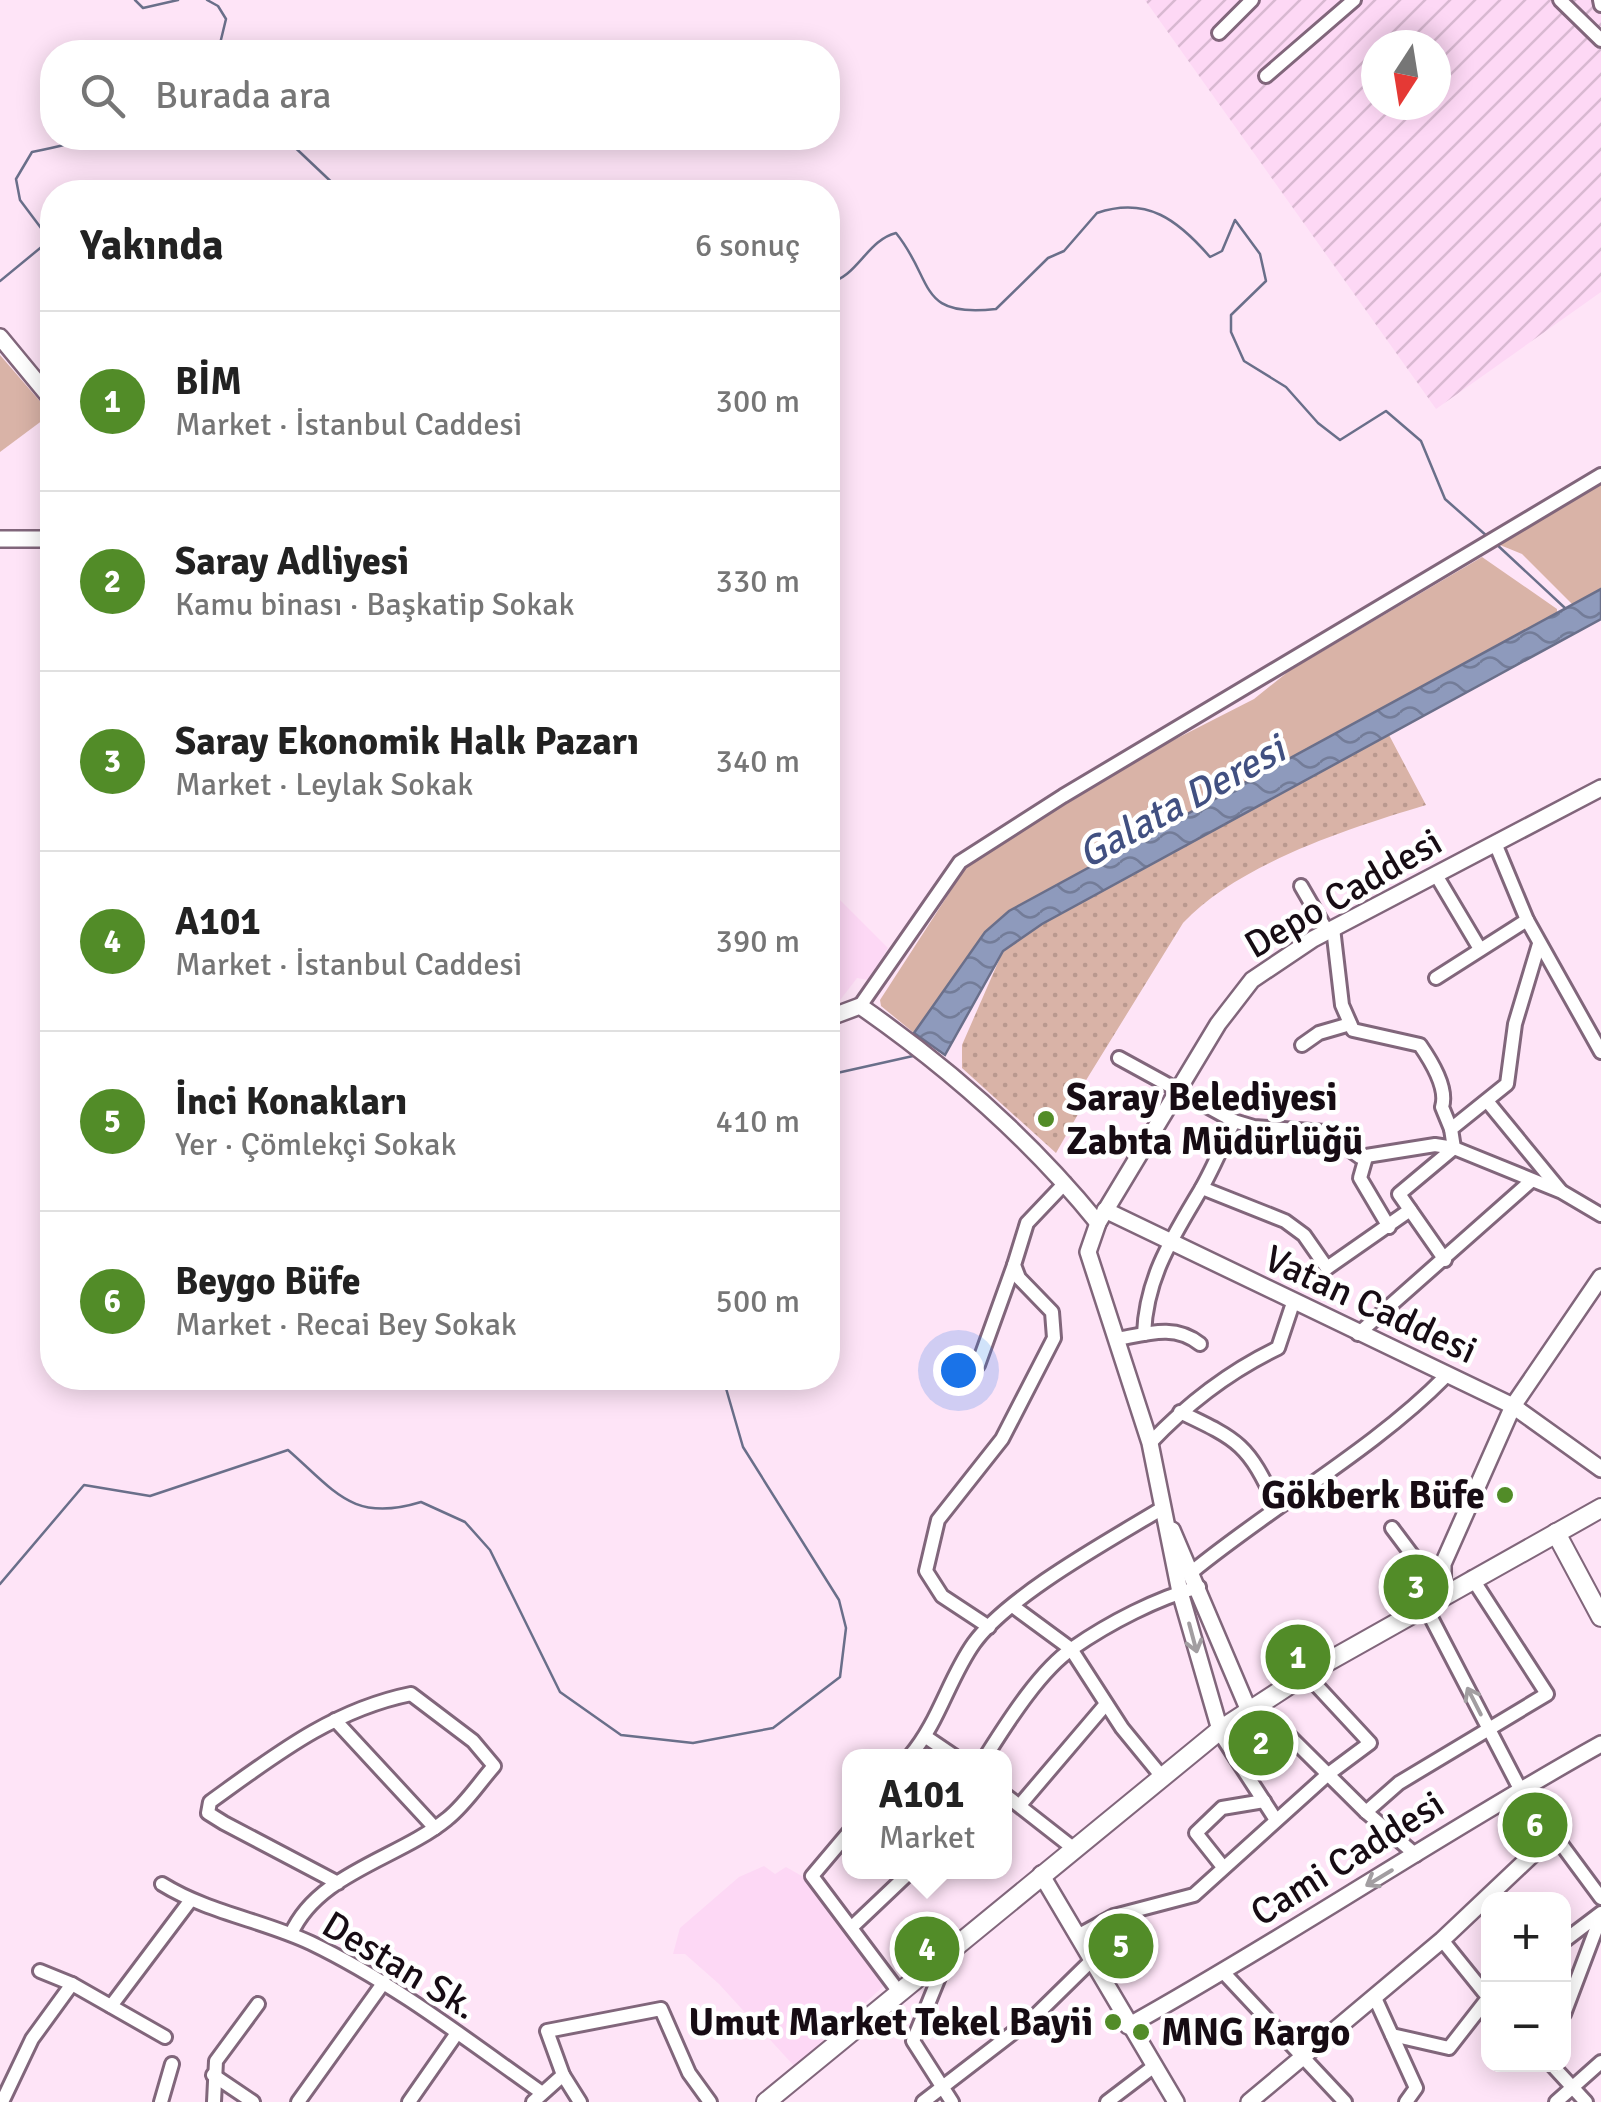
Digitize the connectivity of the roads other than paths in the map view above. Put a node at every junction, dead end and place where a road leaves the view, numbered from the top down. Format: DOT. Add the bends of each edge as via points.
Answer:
graph roads {
  1 [pos="1252,0"];
  2 [pos="1354,0"];
  3 [pos="1560,0"];
  4 [pos="1219,33"];
  5 [pos="1601,40"];
  6 [pos="1266,76"];
  7 [pos="0,337"];
  8 [pos="40,385"];
  9 [pos="1601,475"];
  10 [pos="0,539"];
  11 [pos="40,539"];
  12 [pos="1601,788"];
  13 [pos="1495,843"];
  14 [pos="1436,875"];
  15 [pos="1301,886"];
  16 [pos="1527,920"];
  17 [pos="1330,930"];
  18 [pos="1540,944"];
  19 [pos="1480,949"];
  20 [pos="1436,978"];
  21 [pos="860,1006"];
  22 [pos="840,1014"];
  23 [pos="1350,1024"];
  24 [pos="1302,1045"];
  25 [pos="1601,1052"];
  26 [pos="1119,1058"];
  27 [pos="1177,1092"];
  28 [pos="1487,1101"];
  29 [pos="1234,1121"];
  30 [pos="1452,1128"];
  31 [pos="1454,1148"];
  32 [pos="1366,1157"];
  33 [pos="1530,1181"];
  34 [pos="1065,1184"];
  35 [pos="1202,1188"];
  36 [pos="1562,1192"];
  37 [pos="1410,1210"];
  38 [pos="1601,1215"];
  39 [pos="1101,1217"];
  40 [pos="1389,1227"];
  41 [pos="1166,1242"];
  42 [pos="1446,1260"];
  43 [pos="1014,1265"];
  44 [pos="1598,1287"];
  45 [pos="1293,1303"];
  46 [pos="1144,1334"];
  47 [pos="1358,1334"];
  48 [pos="1118,1339"];
  49 [pos="1200,1344"];
  50 [pos="978,1365"];
  51 [pos="1446,1376"];
  52 [pos="1512,1406"];
  53 [pos="1180,1412"];
  54 [pos="1150,1443"];
  55 [pos="1601,1469"];
  56 [pos="1276,1505"];
  57 [pos="1601,1508"];
  58 [pos="1162,1509"];
  59 [pos="1392,1528"];
  60 [pos="1556,1533"];
  61 [pos="1193,1571"];
  62 [pos="1472,1578"];
  63 [pos="1199,1588"];
  64 [pos="1180,1592"];
  65 [pos="1443,1596"];
  66 [pos="1014,1606"];
  67 [pos="1426,1606"];
  68 [pos="1601,1617"];
  69 [pos="989,1627"];
  70 [pos="1070,1649"];
  71 [pos="1306,1674"];
  72 [pos="1106,1704"];
  73 [pos="1253,1708"];
  74 [pos="335,1720"];
  75 [pos="1220,1731"];
  76 [pos="1489,1731"];
  77 [pos="926,1737"];
  78 [pos="1601,1744"];
  79 [pos="916,1749"];
  80 [pos="944,1749"];
  81 [pos="991,1749"];
  82 [pos="1327,1775"];
  83 [pos="1162,1778"];
  84 [pos="1519,1788"];
  85 [pos="1012,1800"];
  86 [pos="1264,1801"];
  87 [pos="1020,1805"];
  88 [pos="1366,1812"];
  89 [pos="1276,1820"];
  90 [pos="435,1828"];
  91 [pos="1555,1833"];
  92 [pos="842,1840"];
  93 [pos="1073,1848"];
  94 [pos="1416,1856"];
  95 [pos="1223,1868"];
  96 [pos="1041,1874"];
  97 [pos="903,1879"];
  98 [pos="338,1883"];
  99 [pos="162,1884"];
  100 [pos="1601,1898"];
  101 [pos="190,1901"];
  102 [pos="1601,1914"];
  103 [pos="852,1927"];
  104 [pos="291,1934"];
  105 [pos="1081,1934"];
  106 [pos="1571,1936"];
  107 [pos="1442,1940"];
  108 [pos="949,1952"];
  109 [pos="1091,1961"];
  110 [pos="40,1971"];
  111 [pos="1224,1972"];
  112 [pos="384,1982"];
  113 [pos="72,1984"];
  114 [pos="1481,1988"];
  115 [pos="899,1992"];
  116 [pos="1571,1995"];
  117 [pos="1375,1998"];
  118 [pos="258,2004"];
  119 [pos="111,2006"];
  120 [pos="1481,2006"];
  121 [pos="1128,2026"];
  122 [pos="456,2034"];
  123 [pos="1392,2035"];
  124 [pos="165,2037"];
  125 [pos="1302,2061"];
  126 [pos="1601,2062"];
  127 [pos="172,2064"];
  128 [pos="1153,2068"];
  129 [pos="1558,2072"];
  130 [pos="562,2074"];
  131 [pos="214,2075"];
  132 [pos="1572,2088"];
  133 [pos="942,2090"];
  134 [pos="538,2097"];
  135 [pos="2,2102"];
  136 [pos="161,2102"];
  137 [pos="214,2102"];
  138 [pos="253,2102"];
  139 [pos="298,2102"];
  140 [pos="409,2102"];
  141 [pos="580,2102"];
  142 [pos="710,2102"];
  143 [pos="766,2102"];
  144 [pos="923,2102"];
  145 [pos="952,2102"];
  146 [pos="1107,2102"];
  147 [pos="1176,2102"];
  148 [pos="1249,2102"];
  149 [pos="1345,2102"];
  150 [pos="1406,2102"];
  151 [pos="1556,2102"];
  152 [pos="1586,2102"];
  1 -- 4 [label="street"];
  2 -- 6 [label="street"];
  3 -- 5 [label="street"];
  7 -- 8 [label="main road"];
  9 -- 21 [label="street" via="960,862"];
  10 -- 11 [label="main road"];
  12 -- 13 [label="main road, Depo Caddesi"];
  13 -- 14 [label="main road, Depo Caddesi"];
  13 -- 16 [label="street"];
  14 -- 17 [label="main road, Depo Caddesi"];
  14 -- 19 [label="street"];
  15 -- 17 [label="street"];
  16 -- 18 [label="street"];
  16 -- 19 [label="street"];
  17 -- 23 [label="street"];
  17 -- 27 [label="main road, Depo Caddesi" via="1252,980"];
  18 -- 25 [label="street"];
  18 -- 28 [label="street" via="1515,1024 1507,1084"];
  19 -- 20 [label="street"];
  21 -- 22 [label="main road"];
  21 -- 34 [label="main road, Vatan Caddesi" via="932,1059"];
  23 -- 24 [label="street"];
  23 -- 30 [label="street" via="1379,1039 1420,1045 1432,1062"];
  26 -- 27 [label="street"];
  27 -- 29 [label="street"];
  27 -- 39 [label="main road, Depo Caddesi"];
  28 -- 30 [label="street"];
  28 -- 36 [label="street"];
  29 -- 32 [label="street" via="1325,1132"];
  29 -- 35 [label="street"];
  30 -- 31 [label="street"];
  31 -- 32 [label="street"];
  31 -- 33 [label="street"];
  31 -- 37 [label="street" via="1399,1194"];
  32 -- 40 [label="street" via="1360,1178"];
  33 -- 36 [label="street"];
  33 -- 42 [label="street"];
  34 -- 39 [label="main road, Vatan Caddesi"];
  34 -- 43 [label="street" via="1027,1223"];
  35 -- 40 [label="street" via="1285,1221 1327,1268"];
  35 -- 41 [label="street"];
  36 -- 38 [label="street"];
  37 -- 40 [label="street"];
  37 -- 42 [label="street"];
  39 -- 41 [label="main road, Vatan Caddesi"];
  39 -- 48 [label="main road" via="1088,1252"];
  41 -- 45 [label="main road, Vatan Caddesi"];
  41 -- 46 [label="street" via="1145,1306"];
  42 -- 47 [label="street"];
  43 -- 50 [label="street"];
  43 -- 69 [label="street" via="1052,1312 1054,1338 1002,1439 938,1520 926,1571 942,1596"];
  44 -- 52 [label="main road"];
  45 -- 47 [label="main road, Vatan Caddesi"];
  45 -- 53 [label="street" via="1278,1348 1237,1368"];
  46 -- 48 [label="street"];
  46 -- 49 [label="street" via="1184,1332"];
  47 -- 51 [label="main road, Vatan Caddesi"];
  48 -- 54 [label="main road"];
  51 -- 52 [label="main road, Vatan Caddesi"];
  51 -- 56 [label="street" via="1401,1422"];
  52 -- 55 [label="main road, Vatan Caddesi"];
  52 -- 65 [label="main road" via="1443,1564"];
  53 -- 54 [label="street"];
  53 -- 56 [label="street" via="1234,1438 1255,1459"];
  54 -- 58 [label="main road"];
  56 -- 61 [label="street"];
  57 -- 60 [label="highway"];
  58 -- 61 [label="main road"];
  58 -- 64 [label="main road"];
  58 -- 66 [label="street" via="1074,1560"];
  59 -- 65 [label="street"];
  60 -- 62 [label="highway"];
  60 -- 68 [label="highway"];
  61 -- 63 [label="main road"];
  62 -- 65 [label="highway"];
  62 -- 76 [label="street" via="1548,1694"];
  63 -- 64 [label="street"];
  63 -- 73 [label="main road"];
  64 -- 70 [label="street"];
  64 -- 75 [label="main road, one-way"];
  65 -- 67 [label="highway"];
  66 -- 69 [label="street"];
  66 -- 70 [label="street"];
  67 -- 71 [label="highway"];
  76 -- 67 [label="street, one-way"];
  69 -- 77 [label="street" via="974,1643"];
  70 -- 72 [label="street"];
  70 -- 81 [label="street"];
  71 -- 73 [label="highway"];
  71 -- 82 [label="street" via="1370,1743"];
  72 -- 83 [label="street"];
  72 -- 87 [label="street"];
  73 -- 75 [label="highway"];
  73 -- 82 [label="street"];
  74 -- 90 [label="street"];
  74 -- 90 [label="street" via="411,1694 473,1741 494,1766"];
  74 -- 98 [label="street" via="210,1802 208,1813"];
  75 -- 83 [label="highway"];
  75 -- 86 [label="street"];
  76 -- 84 [label="street"];
  76 -- 88 [label="street" via="1399,1783"];
  77 -- 79 [label="street"];
  77 -- 80 [label="street"];
  78 -- 84 [label="main road, Cami Caddesi"];
  82 -- 88 [label="street"];
  82 -- 89 [label="street"];
  83 -- 93 [label="highway"];
  84 -- 91 [label="street"];
  84 -- 94 [label="main road, Cami Caddesi"];
  85 -- 87 [label="street"];
  86 -- 89 [label="street"];
  86 -- 95 [label="street" via="1222,1808 1196,1833"];
  87 -- 93 [label="street"];
  88 -- 94 [label="street"];
  89 -- 95 [label="street"];
  90 -- 98 [label="street"];
  91 -- 100 [label="street"];
  91 -- 107 [label="main road"];
  92 -- 103 [label="street" via="812,1876"];
  93 -- 96 [label="highway"];
  94 -- 111 [label="main road, Cami Caddesi, one-way"];
  95 -- 105 [label="street" via="1194,1895 1114,1916"];
  96 -- 105 [label="main road"];
  96 -- 108 [label="highway"];
  97 -- 103 [label="street"];
  98 -- 104 [label="street" via="300,1916"];
  99 -- 101 [label="street, Destan Sk."];
  101 -- 104 [label="street, Destan Sk."];
  101 -- 119 [label="street"];
  102 -- 106 [label="street"];
  102 -- 116 [label="street"];
  103 -- 115 [label="street"];
  104 -- 112 [label="street, Destan Sk."];
  105 -- 109 [label="main road"];
  107 -- 114 [label="street"];
  107 -- 117 [label="main road"];
  108 -- 115 [label="highway"];
  108 -- 133 [label="street" via="913,2041"];
  109 -- 121 [label="main road"];
  109 -- 133 [label="street"];
  110 -- 113 [label="street"];
  111 -- 121 [label="main road, Cami Caddesi"];
  111 -- 125 [label="street"];
  112 -- 122 [label="street, Destan Sk."];
  112 -- 139 [label="street"];
  113 -- 119 [label="street"];
  113 -- 135 [label="street" via="32,2039"];
  115 -- 143 [label="highway"];
  117 -- 123 [label="street"];
  117 -- 125 [label="main road"];
  118 -- 131 [label="street" via="216,2061"];
  119 -- 124 [label="street"];
  120 -- 123 [label="street" via="1448,2048"];
  121 -- 128 [label="main road"];
  122 -- 134 [label="street, Destan Sk."];
  122 -- 140 [label="street"];
  123 -- 150 [label="street" via="1416,2088"];
  125 -- 148 [label="main road"];
  125 -- 149 [label="street"];
  126 -- 132 [label="street"];
  127 -- 136 [label="street"];
  128 -- 146 [label="street"];
  128 -- 147 [label="main road"];
  129 -- 132 [label="street"];
  130 -- 134 [label="street"];
  130 -- 141 [label="street"];
  130 -- 142 [label="street" via="547,2032 661,2009 688,2073"];
  131 -- 137 [label="street"];
  131 -- 138 [label="street"];
  132 -- 151 [label="street"];
  132 -- 152 [label="street"];
  133 -- 144 [label="street"];
  133 -- 145 [label="street"];
}
